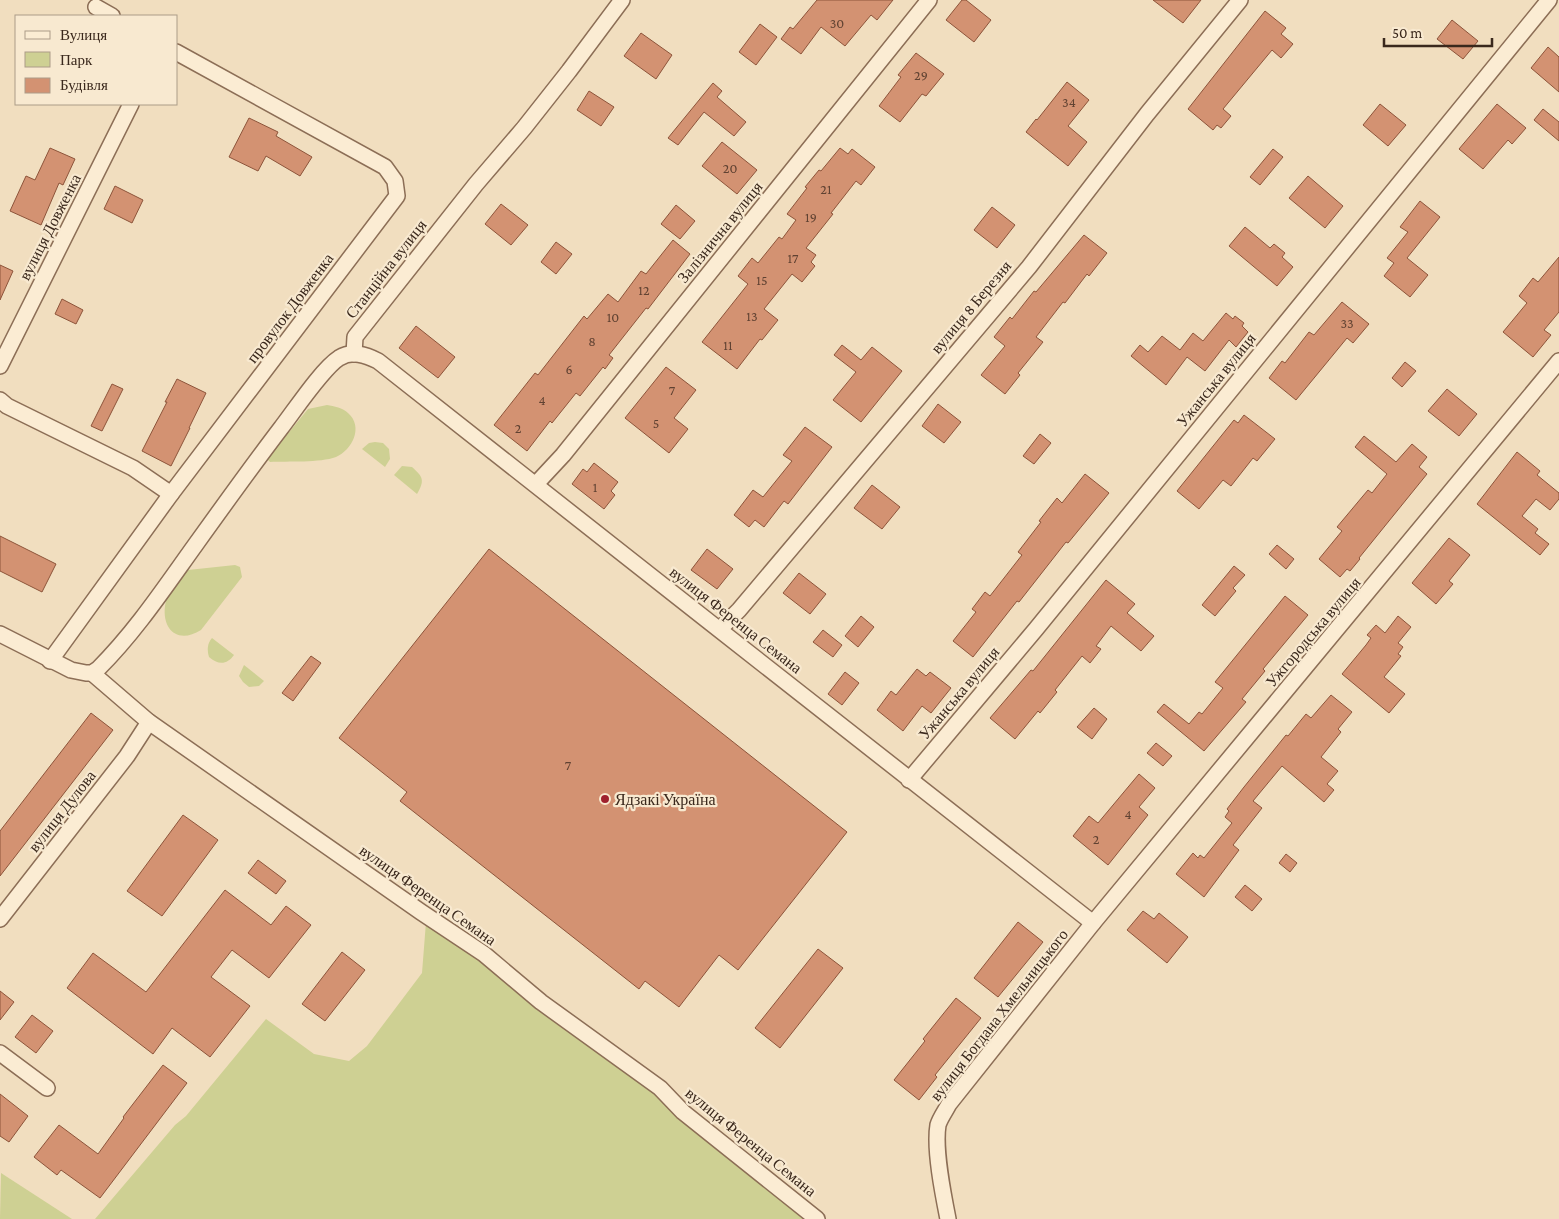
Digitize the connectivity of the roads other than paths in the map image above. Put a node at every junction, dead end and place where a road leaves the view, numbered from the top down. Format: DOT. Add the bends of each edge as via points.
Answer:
graph roads {
  1 [pos="622,0"];
  2 [pos="929,0"];
  3 [pos="1240,0"];
  4 [pos="1549,0"];
  5 [pos="96,7"];
  6 [pos="110,15"];
  7 [pos="178,53"];
  8 [pos="130,105"];
  9 [pos="354,354"];
  10 [pos="1559,362"];
  11 [pos="0,366"];
  12 [pos="0,400"];
  13 [pos="536,484"];
  14 [pos="171,494"];
  15 [pos="720,629"];
  16 [pos="0,634"];
  17 [pos="50,660"];
  18 [pos="92,672"];
  19 [pos="148,722"];
  20 [pos="909,780"];
  21 [pos="0,919"];
  22 [pos="1092,923"];
  23 [pos="0,1053"];
  24 [pos="47,1088"];
  25 [pos="817,1219"];
  26 [pos="948,1219"];
  1 -- 9 [label="street, Станційна вулиця" via="569,72 355,337"];
  2 -- 13 [label="street, Залізнична вулиця" via="563,455"];
  3 -- 15 [label="street, вулиця 8 Березня" via="1029,267"];
  4 -- 20 [label="street, Ужанська вулиця"];
  5 -- 6 [label="street"];
  7 -- 14 [label="street, провулок Довженка" via="385,167 396,181 398,196"];
  8 -- 11 [label="street, вулиця Довженка"];
  9 -- 13 [label="street, вулиця Ференца Семана" via="378,361"];
  9 -- 18 [label="street" via="333,363 317,381 231,494 142,620"];
  10 -- 22 [label="street, Ужгородська вулиця"];
  12 -- 14 [label="street" via="133,468"];
  13 -- 15 [label="street, вулиця Ференца Семана"];
  14 -- 17 [label="street, провулок Довженка"];
  15 -- 20 [label="street, вулиця Ференца Семана"];
  16 -- 17 [label="street"];
  17 -- 18 [label="street" via="79,673"];
  18 -- 19 [label="street, вулиця Ференца Семана"];
  19 -- 21 [label="street, вулиця Дулова" via="127,756"];
  19 -- 25 [label="street, вулиця Ференца Семана" via="484,954 541,1002 660,1088 683,1112"];
  20 -- 22 [label="street, вулиця Ференца Семана"];
  22 -- 26 [label="street, вулиця Богдана Хмельницького" via="949,1104 939,1123 937,1141"];
  23 -- 24 [label="street"];
}
